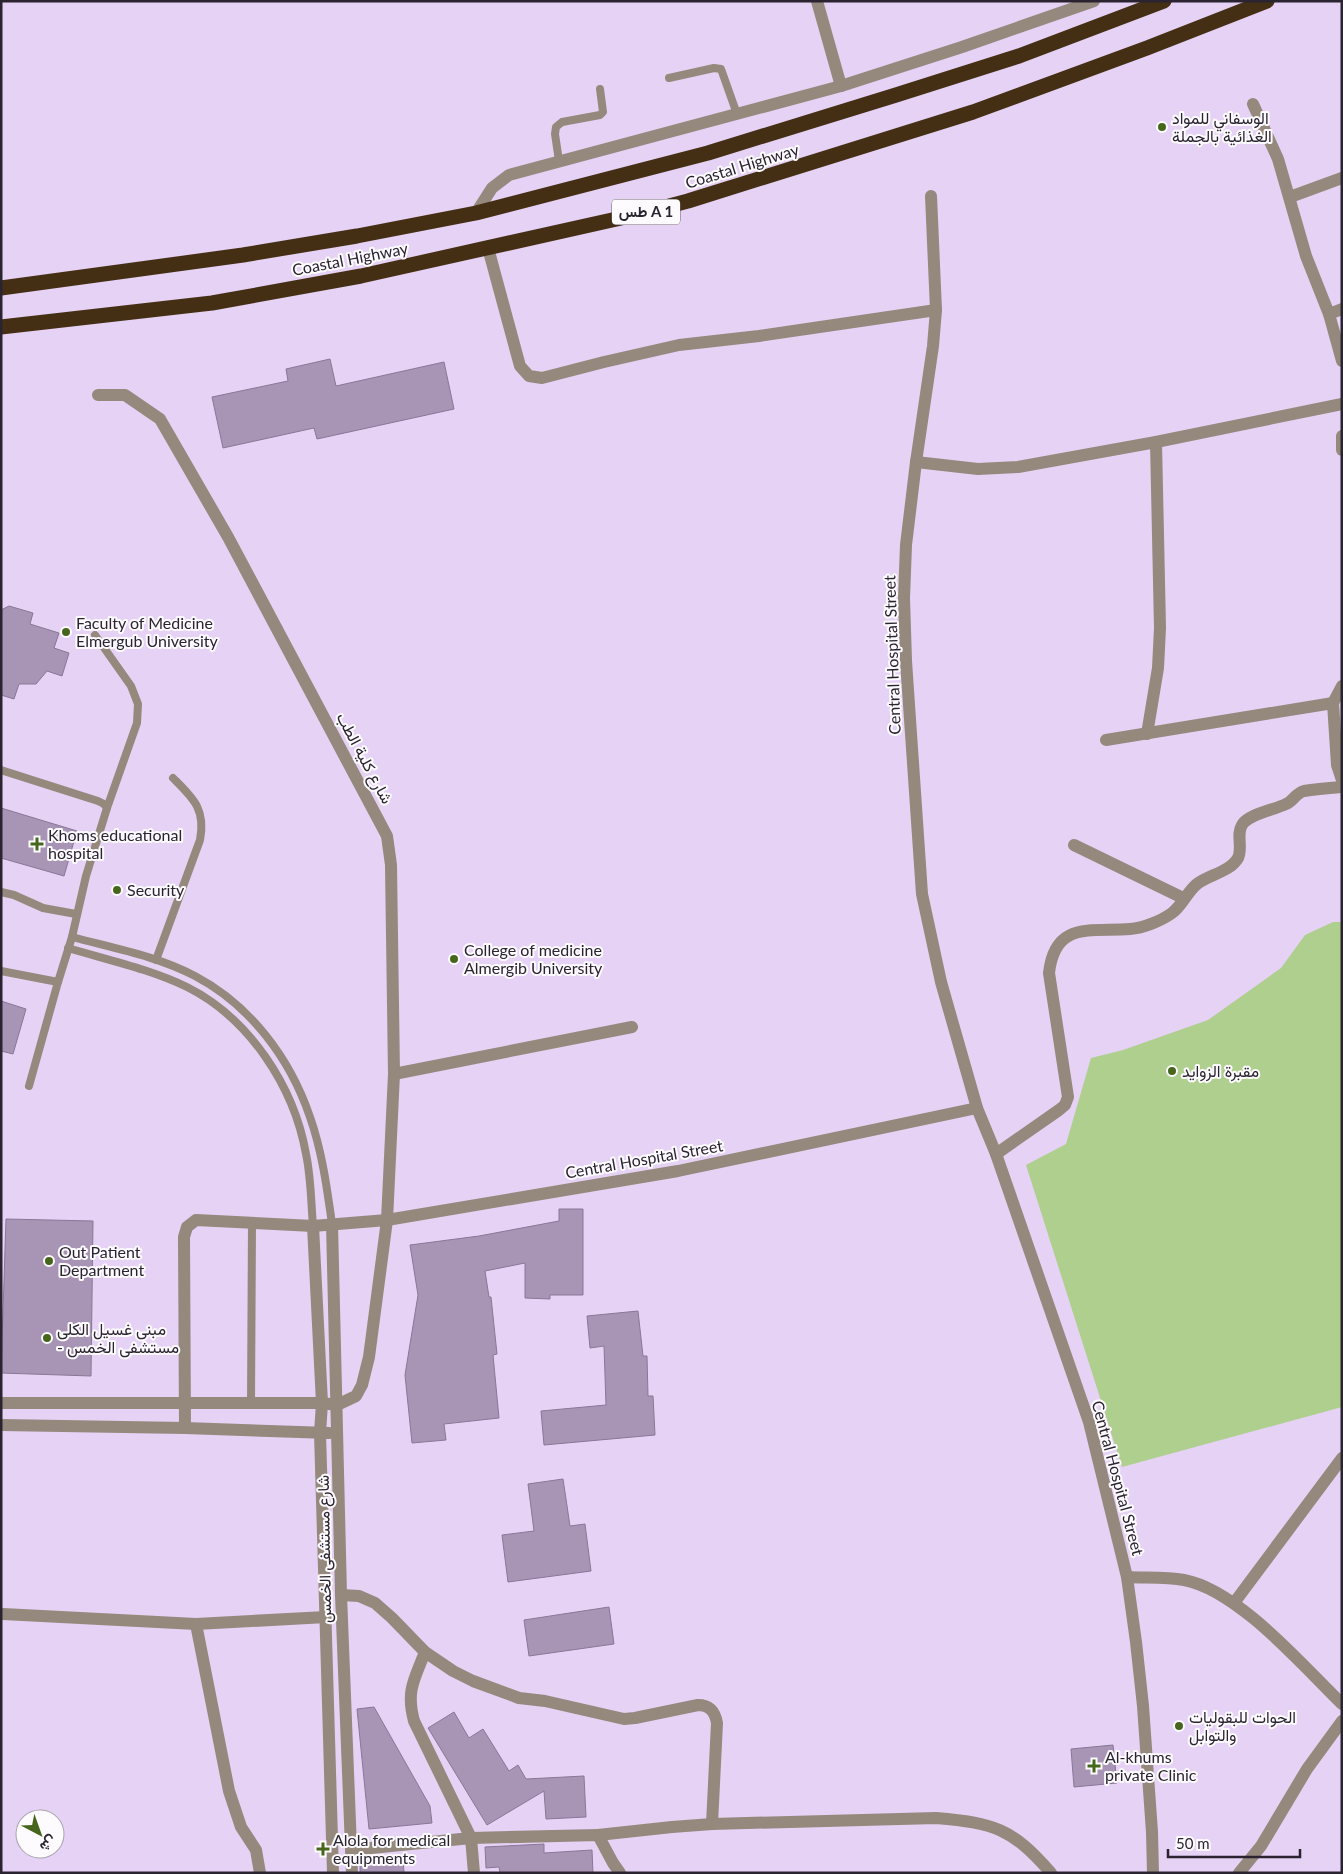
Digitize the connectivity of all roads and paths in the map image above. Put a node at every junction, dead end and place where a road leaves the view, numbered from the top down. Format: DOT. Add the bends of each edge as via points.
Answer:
graph roads {
  1 [pos="817,1"];
  2 [pos="1094,1"];
  3 [pos="1164,1"];
  4 [pos="1267,1"];
  5 [pos="669,78"];
  6 [pos="841,86"];
  7 [pos="600,89"];
  8 [pos="1253,104"];
  9 [pos="737,114"];
  10 [pos="559,161"];
  11 [pos="1342,178"];
  12 [pos="931,196"];
  13 [pos="1290,197"];
  14 [pos="476,214"];
  15 [pos="488,248"];
  16 [pos="1,288"];
  17 [pos="1342,309"];
  18 [pos="936,310"];
  19 [pos="1329,314"];
  20 [pos="1,327"];
  21 [pos="1342,362"];
  22 [pos="98,394"];
  23 [pos="1342,404"];
  24 [pos="1342,436"];
  25 [pos="1156,442"];
  26 [pos="1342,450"];
  27 [pos="916,462"];
  28 [pos="95,635"];
  29 [pos="1342,686"];
  30 [pos="1333,703"];
  31 [pos="1147,734"];
  32 [pos="1106,740"];
  33 [pos="1,770"];
  34 [pos="173,778"];
  35 [pos="1342,780"];
  36 [pos="1342,787"];
  37 [pos="107,808"];
  38 [pos="1074,845"];
  39 [pos="1,892"];
  40 [pos="1183,898"];
  41 [pos="76,914"];
  42 [pos="72,937"];
  43 [pos="68,948"];
  44 [pos="156,960"];
  45 [pos="1,971"];
  46 [pos="58,982"];
  47 [pos="632,1027"];
  48 [pos="394,1074"];
  49 [pos="29,1086"];
  50 [pos="977,1108"];
  51 [pos="996,1154"];
  52 [pos="387,1220"];
  53 [pos="252,1222"];
  54 [pos="332,1224"];
  55 [pos="313,1226"];
  56 [pos="1,1403"];
  57 [pos="322,1403"];
  58 [pos="184,1404"];
  59 [pos="251,1404"];
  60 [pos="337,1405"];
  61 [pos="1,1425"];
  62 [pos="185,1428"];
  63 [pos="338,1432"];
  64 [pos="320,1433"];
  65 [pos="1342,1458"];
  66 [pos="1127,1577"];
  67 [pos="341,1595"];
  68 [pos="1234,1604"];
  69 [pos="3,1614"];
  70 [pos="326,1617"];
  71 [pos="196,1624"];
  72 [pos="424,1652"];
  73 [pos="1342,1704"];
  74 [pos="1342,1721"];
  75 [pos="712,1824"];
  76 [pos="598,1835"];
  77 [pos="472,1838"];
  78 [pos="351,1850"];
  79 [pos="260,1873"];
  80 [pos="333,1873"];
  81 [pos="352,1873"];
  82 [pos="474,1873"];
  83 [pos="620,1873"];
  84 [pos="1051,1873"];
  85 [pos="1153,1873"];
  86 [pos="1239,1873"];
  1 -- 6 [label="street"];
  2 -- 6 [label="street" via="962,48"];
  3 -- 14 [label="highway, Coastal Highway / طس A 1" via="1028,52 922,87 708,153"];
  4 -- 15 [label="highway, Coastal Highway / طس A 1" via="956,118 688,201"];
  5 -- 9 [label="lane" via="718,68 723,72"];
  6 -- 9 [label="street"];
  7 -- 10 [label="lane" via="600,116 562,122 556,126"];
  8 -- 13 [label="street" via="1278,159"];
  9 -- 10 [label="street"];
  10 -- 14 [label="street" via="503,178 488,193"];
  11 -- 13 [label="street"];
  12 -- 18 [label="street, Central Hospital Street"];
  13 -- 19 [label="street" via="1306,256"];
  14 -- 16 [label="highway, Coastal Highway / طس A 1" via="243,255"];
  15 -- 18 [label="street" via="520,366 529,376 542,378 679,345"];
  15 -- 20 [label="highway, Coastal Highway / طس A 1" via="361,276 212,303"];
  17 -- 19 [label="street"];
  18 -- 27 [label="street, Central Hospital Street" via="930,377"];
  19 -- 21 [label="street"];
  22 -- 48 [label="street, شارع كلية الطب" via="124,396 160,420 228,537 387,836 391,865"];
  23 -- 25 [label="street"];
  24 -- 26 [label="street"];
  25 -- 27 [label="street" via="1018,467 978,469"];
  25 -- 31 [label="street" via="1160,628 1158,668"];
  27 -- 50 [label="street, Central Hospital Street" via="906,545 904,607 922,894 941,982"];
  28 -- 37 [label="lane" via="131,686 138,704 137,723"];
  29 -- 30 [label="street"];
  30 -- 31 [label="street"];
  30 -- 35 [label="street" via="1337,765"];
  31 -- 32 [label="street"];
  33 -- 37 [label="lane" via="98,800"];
  34 -- 44 [label="lane" via="196,802 202,829"];
  36 -- 40 [label="street" via="1300,793 1286,804 1248,818 1240,829 1238,859 1199,883"];
  37 -- 41 [label="lane"];
  38 -- 40 [label="street"];
  39 -- 41 [label="lane" via="43,908"];
  40 -- 51 [label="street" via="1174,912 1143,926 1086,930 1069,935 1058,944 1051,958 1049,973 1068,1097 1059,1110"];
  41 -- 42 [label="lane"];
  42 -- 43 [label="lane"];
  42 -- 44 [label="lane"];
  43 -- 46 [label="lane"];
  43 -- 55 [label="lane" via="155,973 180,984 214,1003 239,1025 262,1052 283,1085 298,1121 306,1154"];
  44 -- 54 [label="lane" via="221,992 272,1044 295,1079 310,1117"];
  45 -- 46 [label="lane"];
  46 -- 49 [label="lane"];
  47 -- 48 [label="street"];
  48 -- 52 [label="street, شارع كلية الطب"];
  50 -- 51 [label="street, Central Hospital Street"];
  50 -- 52 [label="street, Central Hospital Street" via="678,1171"];
  51 -- 66 [label="street, Central Hospital Street" via="1088,1422"];
  52 -- 54 [label="street, Central Hospital Street"];
  52 -- 60 [label="street, شارع كلية الطب" via="369,1357 362,1385 356,1396"];
  53 -- 55 [label="street, Central Hospital Street"];
  53 -- 58 [label="street, Central Hospital Street" via="201,1219 191,1223 185,1231"];
  53 -- 59 [label="lane"];
  54 -- 55 [label="street, Central Hospital Street"];
  54 -- 60 [label="street, شارع مستشفى الخمس"];
  55 -- 57 [label="street, شارع مستشفى الخمس"];
  56 -- 58 [label="street"];
  57 -- 59 [label="street"];
  57 -- 60 [label="street"];
  57 -- 64 [label="street, شارع مستشفى الخمس"];
  58 -- 59 [label="street"];
  58 -- 62 [label="street"];
  60 -- 63 [label="street, شارع مستشفى الخمس"];
  61 -- 62 [label="street"];
  62 -- 64 [label="street"];
  63 -- 64 [label="street"];
  63 -- 67 [label="street, شارع مستشفى الخمس"];
  64 -- 70 [label="street, شارع مستشفى الخمس"];
  65 -- 68 [label="street"];
  66 -- 68 [label="street" via="1184,1580"];
  66 -- 85 [label="street, Central Hospital Street" via="1143,1706"];
  67 -- 72 [label="street" via="359,1596 375,1603"];
  67 -- 78 [label="street, شارع مستشفى الخمس"];
  68 -- 73 [label="street" via="1256,1620"];
  69 -- 71 [label="street"];
  70 -- 71 [label="street"];
  70 -- 80 [label="street, شارع مستشفى الخمس"];
  71 -- 79 [label="street" via="229,1791 241,1827 256,1850"];
  72 -- 75 [label="street" via="453,1671 519,1698 613,1717 636,1718 698,1705 711,1708 717,1723"];
  72 -- 77 [label="street" via="409,1698 410,1708"];
  74 -- 86 [label="street" via="1307,1769 1261,1846"];
  75 -- 76 [label="street"];
  75 -- 84 [label="street" via="936,1818 967,1821 996,1828 1016,1839 1033,1852"];
  76 -- 77 [label="street"];
  76 -- 83 [label="street"];
  77 -- 78 [label="street"];
  77 -- 82 [label="street"];
  78 -- 81 [label="street, شارع مستشفى الخمس"];
}
